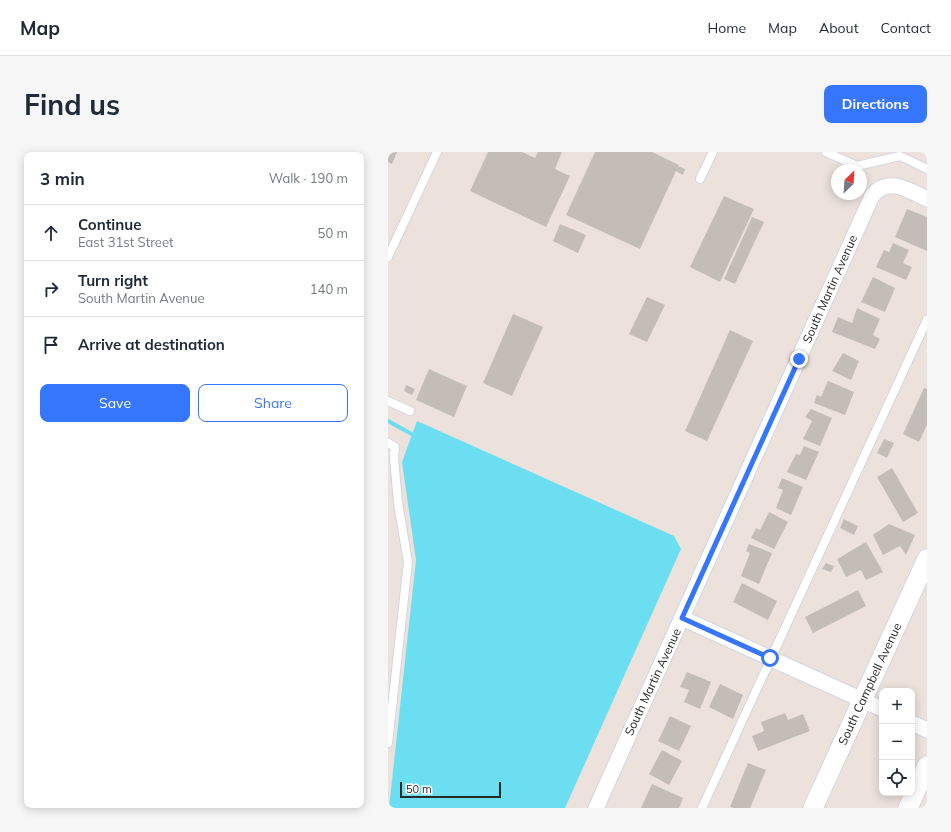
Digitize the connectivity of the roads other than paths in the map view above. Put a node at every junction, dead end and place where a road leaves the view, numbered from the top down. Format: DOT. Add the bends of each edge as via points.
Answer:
graph roads {
  1 [pos="437,152"];
  2 [pos="713,152"];
  3 [pos="826,152"];
  4 [pos="927,169"];
  5 [pos="700,179"];
  6 [pos="927,199"];
  7 [pos="388,257"];
  8 [pos="927,320"];
  9 [pos="388,401"];
  10 [pos="410,411"];
  11 [pos="388,443"];
  12 [pos="927,559"];
  13 [pos="682,618"];
  14 [pos="770,658"];
  15 [pos="863,700"];
  16 [pos="879,708"];
  17 [pos="914,724"];
  18 [pos="927,730"];
  19 [pos="388,743"];
  20 [pos="927,766"];
  21 [pos="596,808"];
  22 [pos="702,808"];
  23 [pos="813,808"];
  24 [pos="908,808"];
  1 -- 7 [label="lane"];
  2 -- 5 [label="lane"];
  3 -- 4 [label="lane" via="857,166 900,156"];
  6 -- 13 [label="street, South Martin Avenue" via="893,185 881,187 872,196"];
  8 -- 14 [label="lane"];
  9 -- 10 [label="lane"];
  11 -- 19 [label="lane" via="395,446 398,503 408,562"];
  12 -- 15 [label="street, South Campbell Avenue"];
  13 -- 14 [label="street"];
  13 -- 21 [label="street, South Martin Avenue"];
  14 -- 15 [label="street"];
  14 -- 22 [label="lane"];
  15 -- 16 [label="street"];
  15 -- 23 [label="street, South Campbell Avenue"];
  17 -- 18 [label="street"];
  20 -- 24 [label="street"];
}
